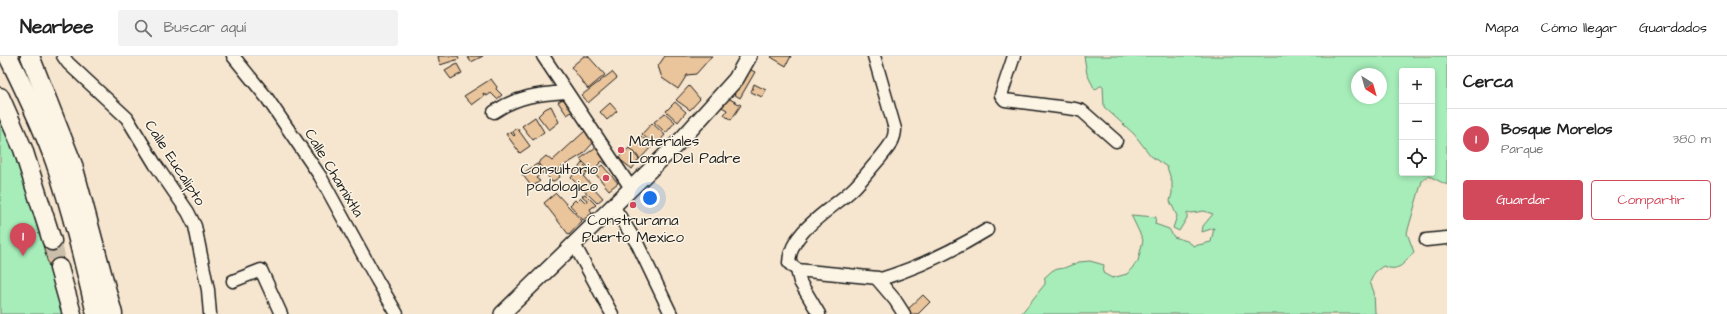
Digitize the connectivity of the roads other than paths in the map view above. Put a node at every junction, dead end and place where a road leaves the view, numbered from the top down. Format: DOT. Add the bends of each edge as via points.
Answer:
graph roads {
  1 [pos="8,56"];
  2 [pos="30,56"];
  3 [pos="63,56"];
  4 [pos="233,56"];
  5 [pos="543,56"];
  6 [pos="749,56"];
  7 [pos="756,56"];
  8 [pos="874,56"];
  9 [pos="1014,56"];
  10 [pos="736,79"];
  11 [pos="566,92"];
  12 [pos="0,97"];
  13 [pos="494,112"];
  14 [pos="1116,142"];
  15 [pos="631,188"];
  16 [pos="613,206"];
  17 [pos="987,230"];
  18 [pos="1447,238"];
  19 [pos="1426,240"];
  20 [pos="52,241"];
  21 [pos="574,244"];
  22 [pos="59,268"];
  23 [pos="797,270"];
  24 [pos="878,280"];
  25 [pos="233,281"];
  26 [pos="503,313"];
  27 [pos="72,314"];
  28 [pos="96,314"];
  29 [pos="113,314"];
  30 [pos="210,314"];
  31 [pos="281,314"];
  32 [pos="397,314"];
  33 [pos="612,314"];
  34 [pos="670,314"];
  35 [pos="819,314"];
  36 [pos="904,314"];
  1 -- 28 [label="highway" via="55,162"];
  2 -- 29 [label="highway" via="73,165"];
  3 -- 30 [label="street, Calle Eucalipto" via="127,118 188,212 196,234 208,290"];
  4 -- 32 [label="street, Calle Chamixtla" via="267,98 320,176"];
  5 -- 11 [label="street"];
  6 -- 10 [label="main road"];
  7 -- 10 [label="street"];
  8 -- 23 [label="street" via="895,129 894,139 853,189 795,242 789,255 789,263"];
  9 -- 14 [label="street" via="1001,95 1005,100 1082,111"];
  10 -- 15 [label="main road" via="681,140"];
  11 -- 13 [label="street" via="521,98 507,103"];
  11 -- 15 [label="street"];
  12 -- 20 [label="highway" via="23,148"];
  15 -- 16 [label="main road"];
  16 -- 21 [label="main road"];
  16 -- 34 [label="street" via="638,244"];
  17 -- 24 [label="street" via="963,245 903,273"];
  18 -- 19 [label="street"];
  21 -- 26 [label="main road"];
  21 -- 33 [label="street"];
  22 -- 27 [label="highway"];
  23 -- 24 [label="street"];
  23 -- 35 [label="street" via="800,282"];
  24 -- 36 [label="street"];
  25 -- 31 [label="street" via="261,270"];
}
